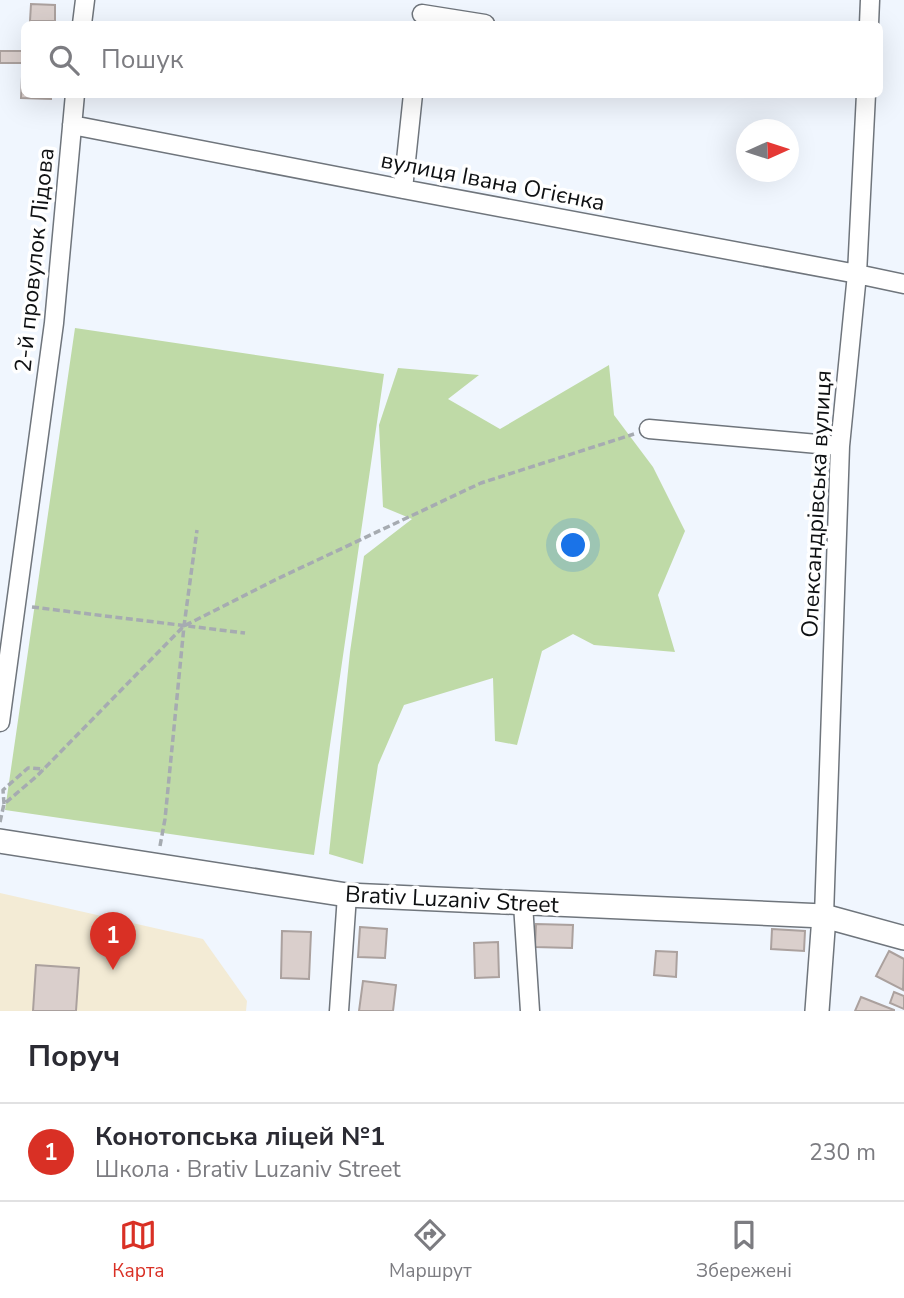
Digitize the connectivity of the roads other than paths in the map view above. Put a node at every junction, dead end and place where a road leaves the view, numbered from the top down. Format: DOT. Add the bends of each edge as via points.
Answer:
graph roads {
  1 [pos="85,0"];
  2 [pos="870,0"];
  3 [pos="422,13"];
  4 [pos="82,21"];
  5 [pos="468,21"];
  6 [pos="869,21"];
  7 [pos="75,98"];
  8 [pos="413,98"];
  9 [pos="866,98"];
  10 [pos="72,125"];
  11 [pos="403,189"];
  12 [pos="857,274"];
  13 [pos="904,284"];
  14 [pos="649,429"];
  15 [pos="840,446"];
  16 [pos="0,722"];
  17 [pos="0,841"];
  18 [pos="347,895"];
  19 [pos="523,904"];
  20 [pos="824,916"];
  21 [pos="904,938"];
  22 [pos="339,1011"];
  23 [pos="530,1011"];
  24 [pos="817,1011"];
  1 -- 4 [label="street"];
  2 -- 6 [label="street"];
  3 -- 5 [label="street"];
  7 -- 10 [label="street, 2-й провулок Лідова"];
  8 -- 11 [label="street"];
  9 -- 12 [label="street, Олександрівська вулиця"];
  10 -- 11 [label="street, вулиця Івана Огієнка"];
  10 -- 16 [label="street, 2-й провулок Лідова" via="54,323"];
  11 -- 12 [label="street, вулиця Івана Огієнка"];
  12 -- 13 [label="street, вулиця Івана Огієнка"];
  12 -- 15 [label="street, Олександрівська вулиця"];
  14 -- 15 [label="street"];
  15 -- 20 [label="street, Олександрівська вулиця"];
  17 -- 18 [label="main road, Brativ Luzaniv Street"];
  18 -- 19 [label="main road, Brativ Luzaniv Street"];
  18 -- 22 [label="street"];
  19 -- 20 [label="main road, Brativ Luzaniv Street"];
  19 -- 23 [label="street"];
  20 -- 21 [label="main road, Brativ Luzaniv Street"];
  20 -- 24 [label="main road"];
}
